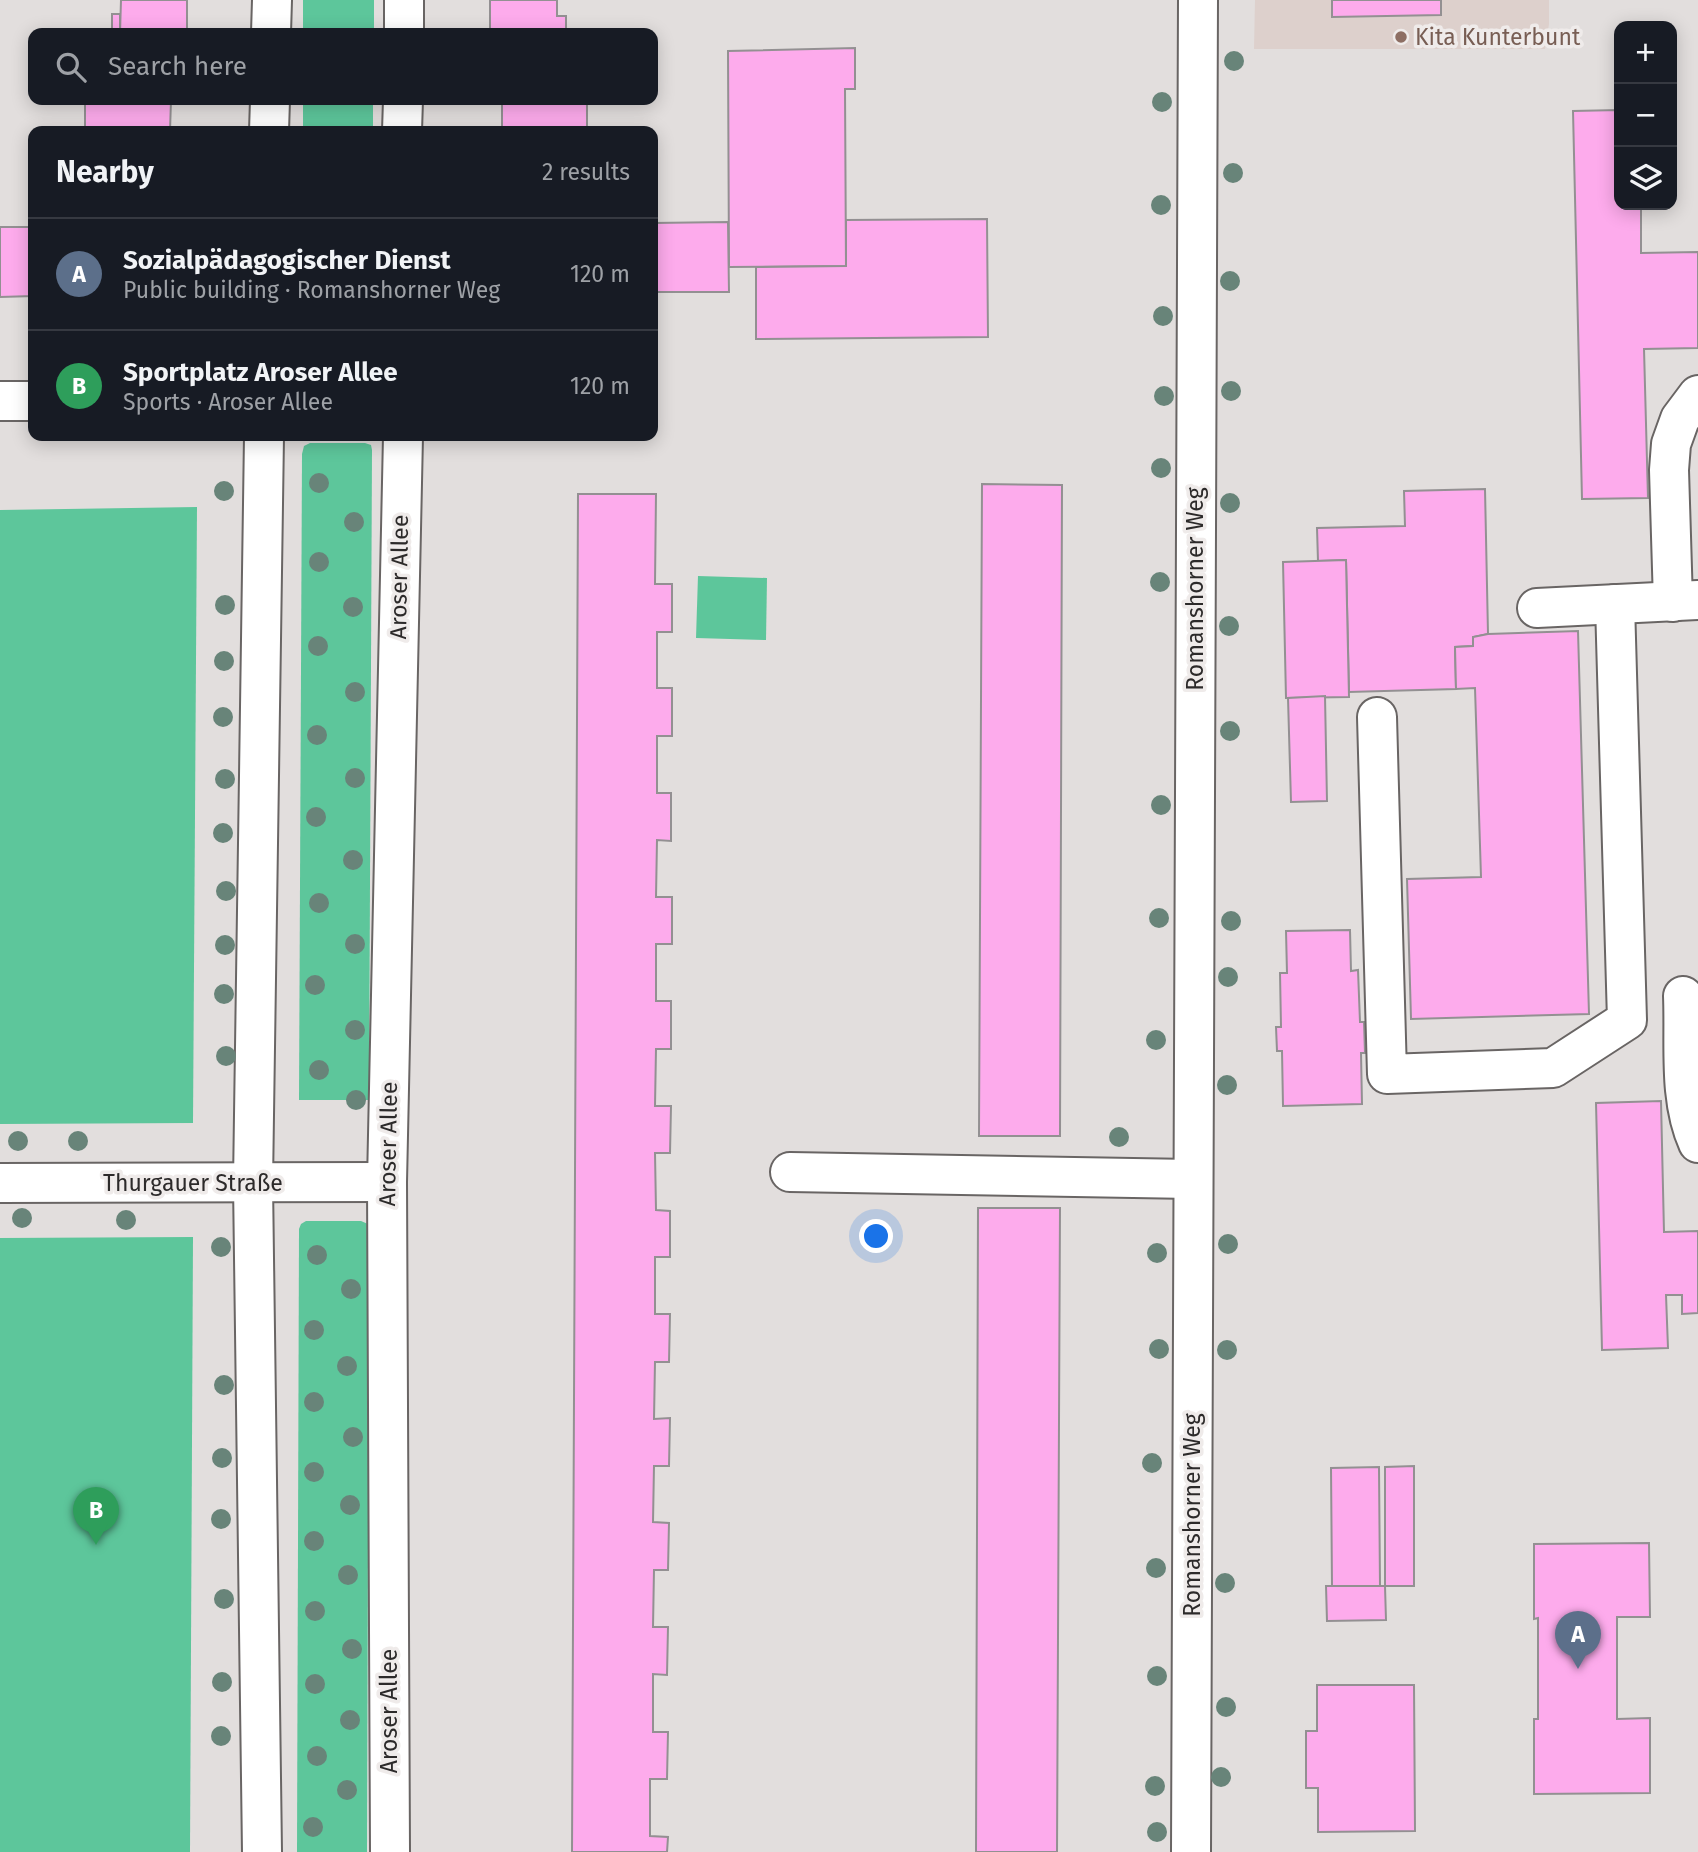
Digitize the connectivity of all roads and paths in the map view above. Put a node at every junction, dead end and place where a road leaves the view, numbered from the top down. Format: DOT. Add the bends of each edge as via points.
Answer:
graph roads {
  1 [pos="272,0"];
  2 [pos="404,0"];
  3 [pos="1198,0"];
  4 [pos="271,28"];
  5 [pos="404,28"];
  6 [pos="270,105"];
  7 [pos="403,105"];
  8 [pos="269,126"];
  9 [pos="402,126"];
  10 [pos="1698,395"];
  11 [pos="0,401"];
  12 [pos="28,401"];
  13 [pos="264,441"];
  14 [pos="403,441"];
  15 [pos="1686,601"];
  16 [pos="1615,604"];
  17 [pos="1537,608"];
  18 [pos="1377,717"];
  19 [pos="1691,996"];
  20 [pos="1627,999"];
  21 [pos="1698,1143"];
  22 [pos="790,1172"];
  23 [pos="1192,1179"];
  24 [pos="0,1182"];
  25 [pos="387,1182"];
  26 [pos="253,1183"];
  27 [pos="262,1852"];
  28 [pos="390,1852"];
  29 [pos="1191,1852"];
  1 -- 4 [label="main road"];
  2 -- 5 [label="main road"];
  3 -- 23 [label="main road, Romanshorner Weg"];
  6 -- 8 [label="main road"];
  7 -- 9 [label="main road"];
  10 -- 15 [label="main road" via="1680,419 1671,444 1669,470"];
  11 -- 12 [label="main road"];
  13 -- 26 [label="main road"];
  14 -- 25 [label="main road, Aroser Allee"];
  15 -- 16 [label="main road"];
  16 -- 17 [label="main road"];
  16 -- 20 [label="main road"];
  18 -- 20 [label="main road" via="1387,1074 1553,1068 1627,1020"];
  19 -- 20 [label="main road"];
  19 -- 21 [label="main road" via="1686,1100"];
  22 -- 23 [label="main road"];
  23 -- 29 [label="main road, Romanshorner Weg"];
  24 -- 26 [label="main road, Thurgauer Straße"];
  25 -- 26 [label="main road, Thurgauer Straße"];
  25 -- 28 [label="main road, Aroser Allee"];
  26 -- 27 [label="main road"];
}
